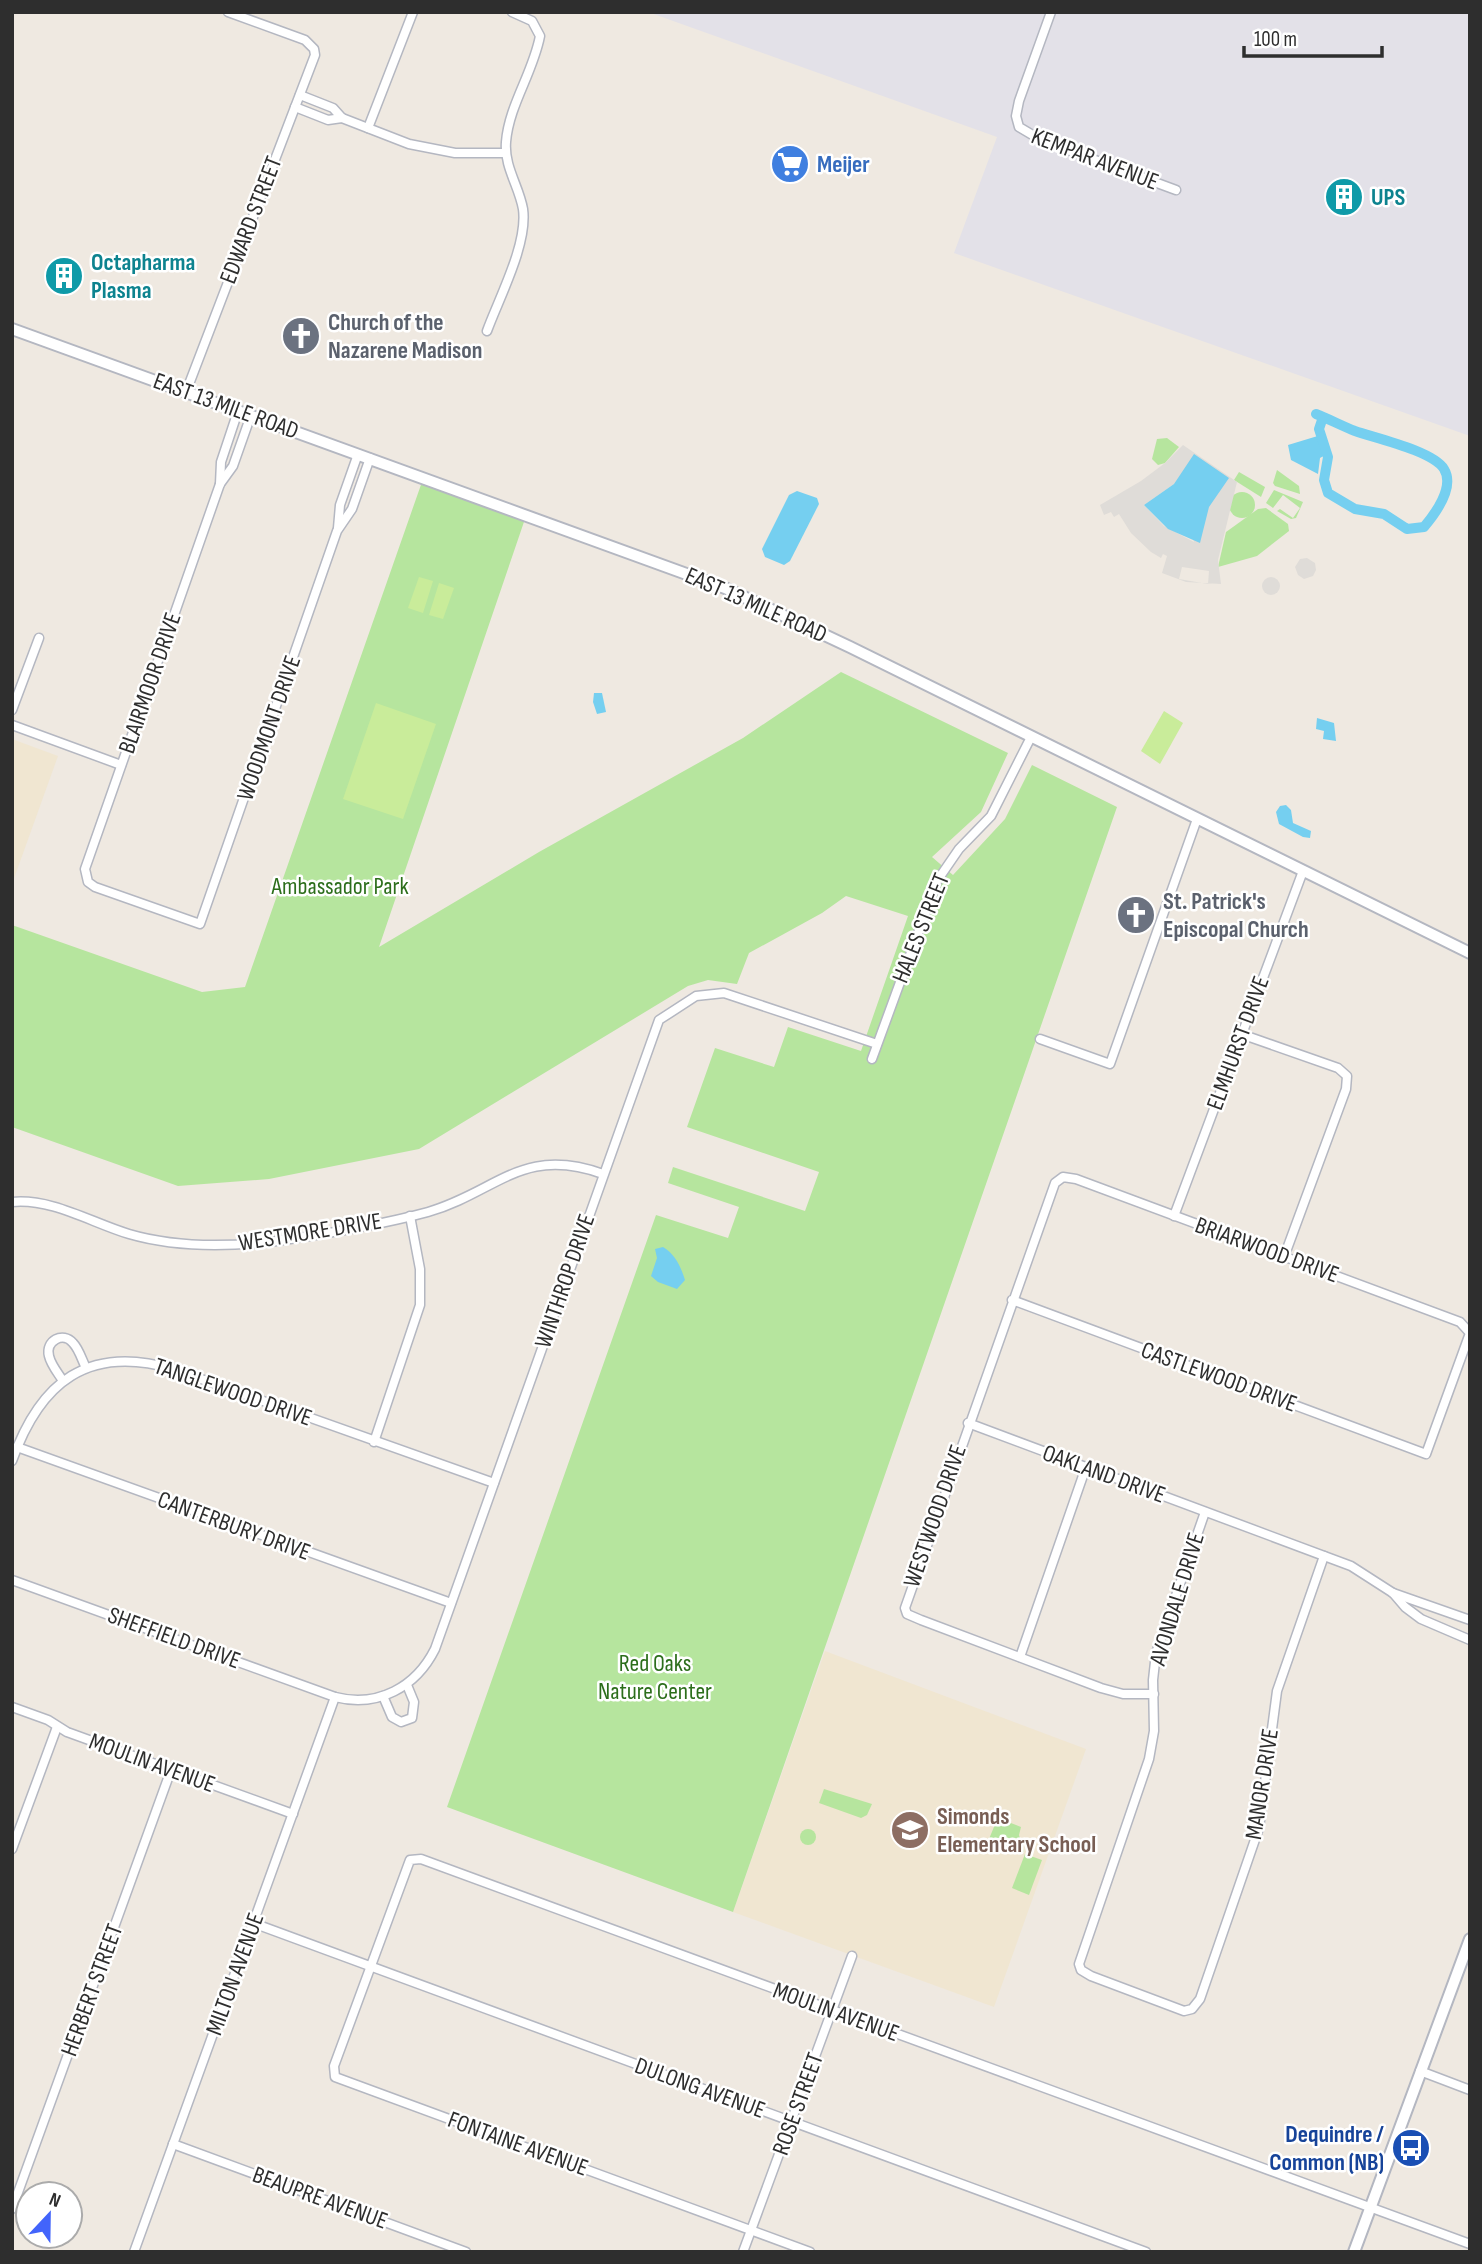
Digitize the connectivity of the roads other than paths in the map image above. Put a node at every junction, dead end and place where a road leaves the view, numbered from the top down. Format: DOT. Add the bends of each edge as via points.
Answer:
graph roads {
  1 [pos="228,12"];
  2 [pos="413,12"];
  3 [pos="512,12"];
  4 [pos="1051,12"];
  5 [pos="300,95"];
  6 [pos="295,107"];
  7 [pos="342,118"];
  8 [pos="368,128"];
  9 [pos="505,153"];
  10 [pos="1177,190"];
  11 [pos="12,329"];
  12 [pos="487,331"];
  13 [pos="186,392"];
  14 [pos="238,411"];
  15 [pos="251,415"];
  16 [pos="358,454"];
  17 [pos="370,458"];
  18 [pos="220,484"];
  19 [pos="337,531"];
  20 [pos="39,638"];
  21 [pos="12,710"];
  22 [pos="12,725"];
  23 [pos="1031,737"];
  24 [pos="121,765"];
  25 [pos="1196,819"];
  26 [pos="1303,871"];
  27 [pos="88,882"];
  28 [pos="1470,953"];
  29 [pos="1241,1034"];
  30 [pos="1040,1039"];
  31 [pos="877,1044"];
  32 [pos="872,1059"];
  33 [pos="603,1174"];
  34 [pos="1063,1177"];
  35 [pos="12,1202"];
  36 [pos="410,1216"];
  37 [pos="1174,1216"];
  38 [pos="1284,1257"];
  39 [pos="1012,1300"];
  40 [pos="1468,1329"];
  41 [pos="86,1368"];
  42 [pos="63,1381"];
  43 [pos="968,1423"];
  44 [pos="374,1442"];
  45 [pos="17,1447"];
  46 [pos="12,1461"];
  47 [pos="1086,1468"];
  48 [pos="494,1483"];
  49 [pos="1205,1511"];
  50 [pos="1324,1556"];
  51 [pos="12,1580"];
  52 [pos="1393,1593"];
  53 [pos="451,1602"];
  54 [pos="1467,1618"];
  55 [pos="1458,1635"];
  56 [pos="1470,1640"];
  57 [pos="1020,1657"];
  58 [pos="407,1685"];
  59 [pos="1154,1694"];
  60 [pos="383,1696"];
  61 [pos="335,1697"];
  62 [pos="12,1707"];
  63 [pos="57,1727"];
  64 [pos="172,1770"];
  65 [pos="293,1814"];
  66 [pos="12,1849"];
  67 [pos="253,1923"];
  68 [pos="1470,1939"];
  69 [pos="852,1956"];
  70 [pos="370,1967"];
  71 [pos="1080,1968"];
  72 [pos="832,2011"];
  73 [pos="1420,2071"];
  74 [pos="1470,2090"];
  75 [pos="791,2121"];
  76 [pos="173,2144"];
  77 [pos="1370,2208"];
  78 [pos="12,2209"];
  79 [pos="751,2230"];
  80 [pos="1470,2244"];
  81 [pos="134,2252"];
  82 [pos="466,2252"];
  83 [pos="743,2252"];
  84 [pos="810,2252"];
  85 [pos="1146,2252"];
  86 [pos="1354,2252"];
  1 -- 5 [label="street, EDWARD STREET" via="305,40 314,49"];
  2 -- 8 [label="street"];
  3 -- 9 [label="street" via="532,21 540,31 509,124"];
  4 -- 10 [label="street, KEMPAR AVENUE" via="1018,101 1017,124 1026,134"];
  5 -- 6 [label="street, EDWARD STREET"];
  5 -- 7 [label="street" via="333,108"];
  6 -- 7 [label="street" via="328,120"];
  6 -- 13 [label="street, EDWARD STREET"];
  7 -- 8 [label="street"];
  8 -- 9 [label="street" via="444,152"];
  9 -- 12 [label="street" via="524,223"];
  11 -- 13 [label="main road, EAST 13 MILE ROAD"];
  13 -- 14 [label="main road, EAST 13 MILE ROAD"];
  14 -- 15 [label="main road, EAST 13 MILE ROAD"];
  14 -- 18 [label="street, BLAIRMOOR DRIVE" via="221,462"];
  15 -- 16 [label="main road, EAST 13 MILE ROAD"];
  15 -- 18 [label="street, BLAIRMOOR DRIVE" via="233,466"];
  16 -- 17 [label="main road, EAST 13 MILE ROAD"];
  16 -- 19 [label="street, WOODMONT DRIVE" via="340,505"];
  17 -- 19 [label="street, WOODMONT DRIVE" via="352,509"];
  17 -- 23 [label="main road, EAST 13 MILE ROAD" via="725,588"];
  18 -- 24 [label="street, BLAIRMOOR DRIVE"];
  19 -- 27 [label="street, WOODMONT DRIVE" via="200,924"];
  20 -- 21 [label="street"];
  22 -- 24 [label="street"];
  23 -- 25 [label="main road, EAST 13 MILE ROAD"];
  23 -- 31 [label="street, HALES STREET" via="991,816 948,862 937,881"];
  24 -- 27 [label="street, BLAIRMOOR DRIVE" via="85,869"];
  25 -- 26 [label="main road, EAST 13 MILE ROAD"];
  25 -- 30 [label="street" via="1110,1064"];
  26 -- 28 [label="main road, EAST 13 MILE ROAD"];
  26 -- 29 [label="street, ELMHURST DRIVE"];
  29 -- 37 [label="street, ELMHURST DRIVE"];
  29 -- 38 [label="street" via="1338,1068 1347,1076"];
  31 -- 32 [label="street, HALES STREET"];
  31 -- 33 [label="street, WINTHROP DRIVE" via="735,996 696,996 659,1020"];
  33 -- 36 [label="street, WESTMORE DRIVE" via="562,1165 529,1167 455,1202"];
  33 -- 48 [label="street, WINTHROP DRIVE"];
  34 -- 37 [label="street, BRIARWOOD DRIVE"];
  34 -- 39 [label="street, WESTWOOD DRIVE" via="1055,1183"];
  35 -- 36 [label="street, WESTMORE DRIVE" via="40,1204 155,1241 198,1245 277,1241"];
  36 -- 44 [label="street" via="420,1269 420,1305"];
  37 -- 38 [label="street, BRIARWOOD DRIVE"];
  38 -- 40 [label="street, BRIARWOOD DRIVE" via="1460,1322"];
  39 -- 40 [label="street, CASTLEWOOD DRIVE" via="1426,1454 1468,1344"];
  39 -- 43 [label="street, WESTWOOD DRIVE"];
  41 -- 42 [label="street, TANGLEWOOD DRIVE"];
  41 -- 42 [label="street" via="71,1341 55,1339 49,1356"];
  41 -- 44 [label="street, TANGLEWOOD DRIVE" via="121,1360 157,1364"];
  42 -- 45 [label="street, TANGLEWOOD DRIVE" via="37,1407"];
  43 -- 47 [label="street, OAKLAND DRIVE"];
  43 -- 57 [label="street, WESTWOOD DRIVE" via="905,1608 911,1616"];
  44 -- 48 [label="street, TANGLEWOOD DRIVE"];
  45 -- 46 [label="street, TANGLEWOOD DRIVE"];
  45 -- 53 [label="street, CANTERBURY DRIVE"];
  47 -- 49 [label="street, OAKLAND DRIVE"];
  47 -- 57 [label="street"];
  48 -- 53 [label="street, WINTHROP DRIVE"];
  49 -- 50 [label="street, OAKLAND DRIVE"];
  49 -- 59 [label="street, AVONDALE DRIVE" via="1156,1653"];
  50 -- 52 [label="street, OAKLAND DRIVE" via="1364,1573"];
  50 -- 71 [label="street, MANOR DRIVE" via="1277,1691 1256,1838 1200,1998 1184,2011 1102,1981"];
  51 -- 61 [label="street, SHEFFIELD DRIVE"];
  52 -- 54 [label="street, OAKLAND DRIVE"];
  52 -- 55 [label="street, OAKLAND DRIVE" via="1413,1613"];
  53 -- 58 [label="street, WINTHROP DRIVE" via="430,1660"];
  54 -- 55 [label="street, OAKLAND DRIVE"];
  55 -- 56 [label="street, OAKLAND DRIVE"];
  57 -- 59 [label="street, WESTWOOD DRIVE" via="1112,1691"];
  58 -- 60 [label="street, WINTHROP DRIVE"];
  58 -- 60 [label="street" via="415,1702 412,1718 401,1722 392,1717"];
  59 -- 71 [label="street, AVONDALE DRIVE" via="1149,1759"];
  60 -- 61 [label="street, WINTHROP DRIVE"];
  61 -- 65 [label="street, MILTON AVENUE"];
  62 -- 63 [label="street, MOULIN AVENUE"];
  63 -- 64 [label="street, MOULIN AVENUE"];
  63 -- 66 [label="street"];
  64 -- 65 [label="street, MOULIN AVENUE"];
  64 -- 78 [label="street, HERBERT STREET"];
  65 -- 67 [label="street, MILTON AVENUE"];
  67 -- 70 [label="street, DULONG AVENUE"];
  67 -- 76 [label="street, MILTON AVENUE"];
  68 -- 73 [label="main road"];
  69 -- 72 [label="street, ROSE STREET"];
  70 -- 72 [label="street, MOULIN AVENUE" via="408,1864 416,1858"];
  70 -- 75 [label="street, DULONG AVENUE"];
  70 -- 79 [label="street, FONTAINE AVENUE" via="334,2066 335,2077"];
  72 -- 75 [label="street, ROSE STREET"];
  72 -- 77 [label="street, MOULIN AVENUE"];
  73 -- 74 [label="street"];
  73 -- 77 [label="main road"];
  75 -- 79 [label="street, ROSE STREET"];
  75 -- 85 [label="street, DULONG AVENUE"];
  76 -- 81 [label="street, MILTON AVENUE"];
  76 -- 82 [label="street, BEAUPRE AVENUE"];
  77 -- 80 [label="street, MOULIN AVENUE"];
  77 -- 86 [label="main road"];
  79 -- 83 [label="street, ROSE STREET"];
  79 -- 84 [label="street, FONTAINE AVENUE"];
}
